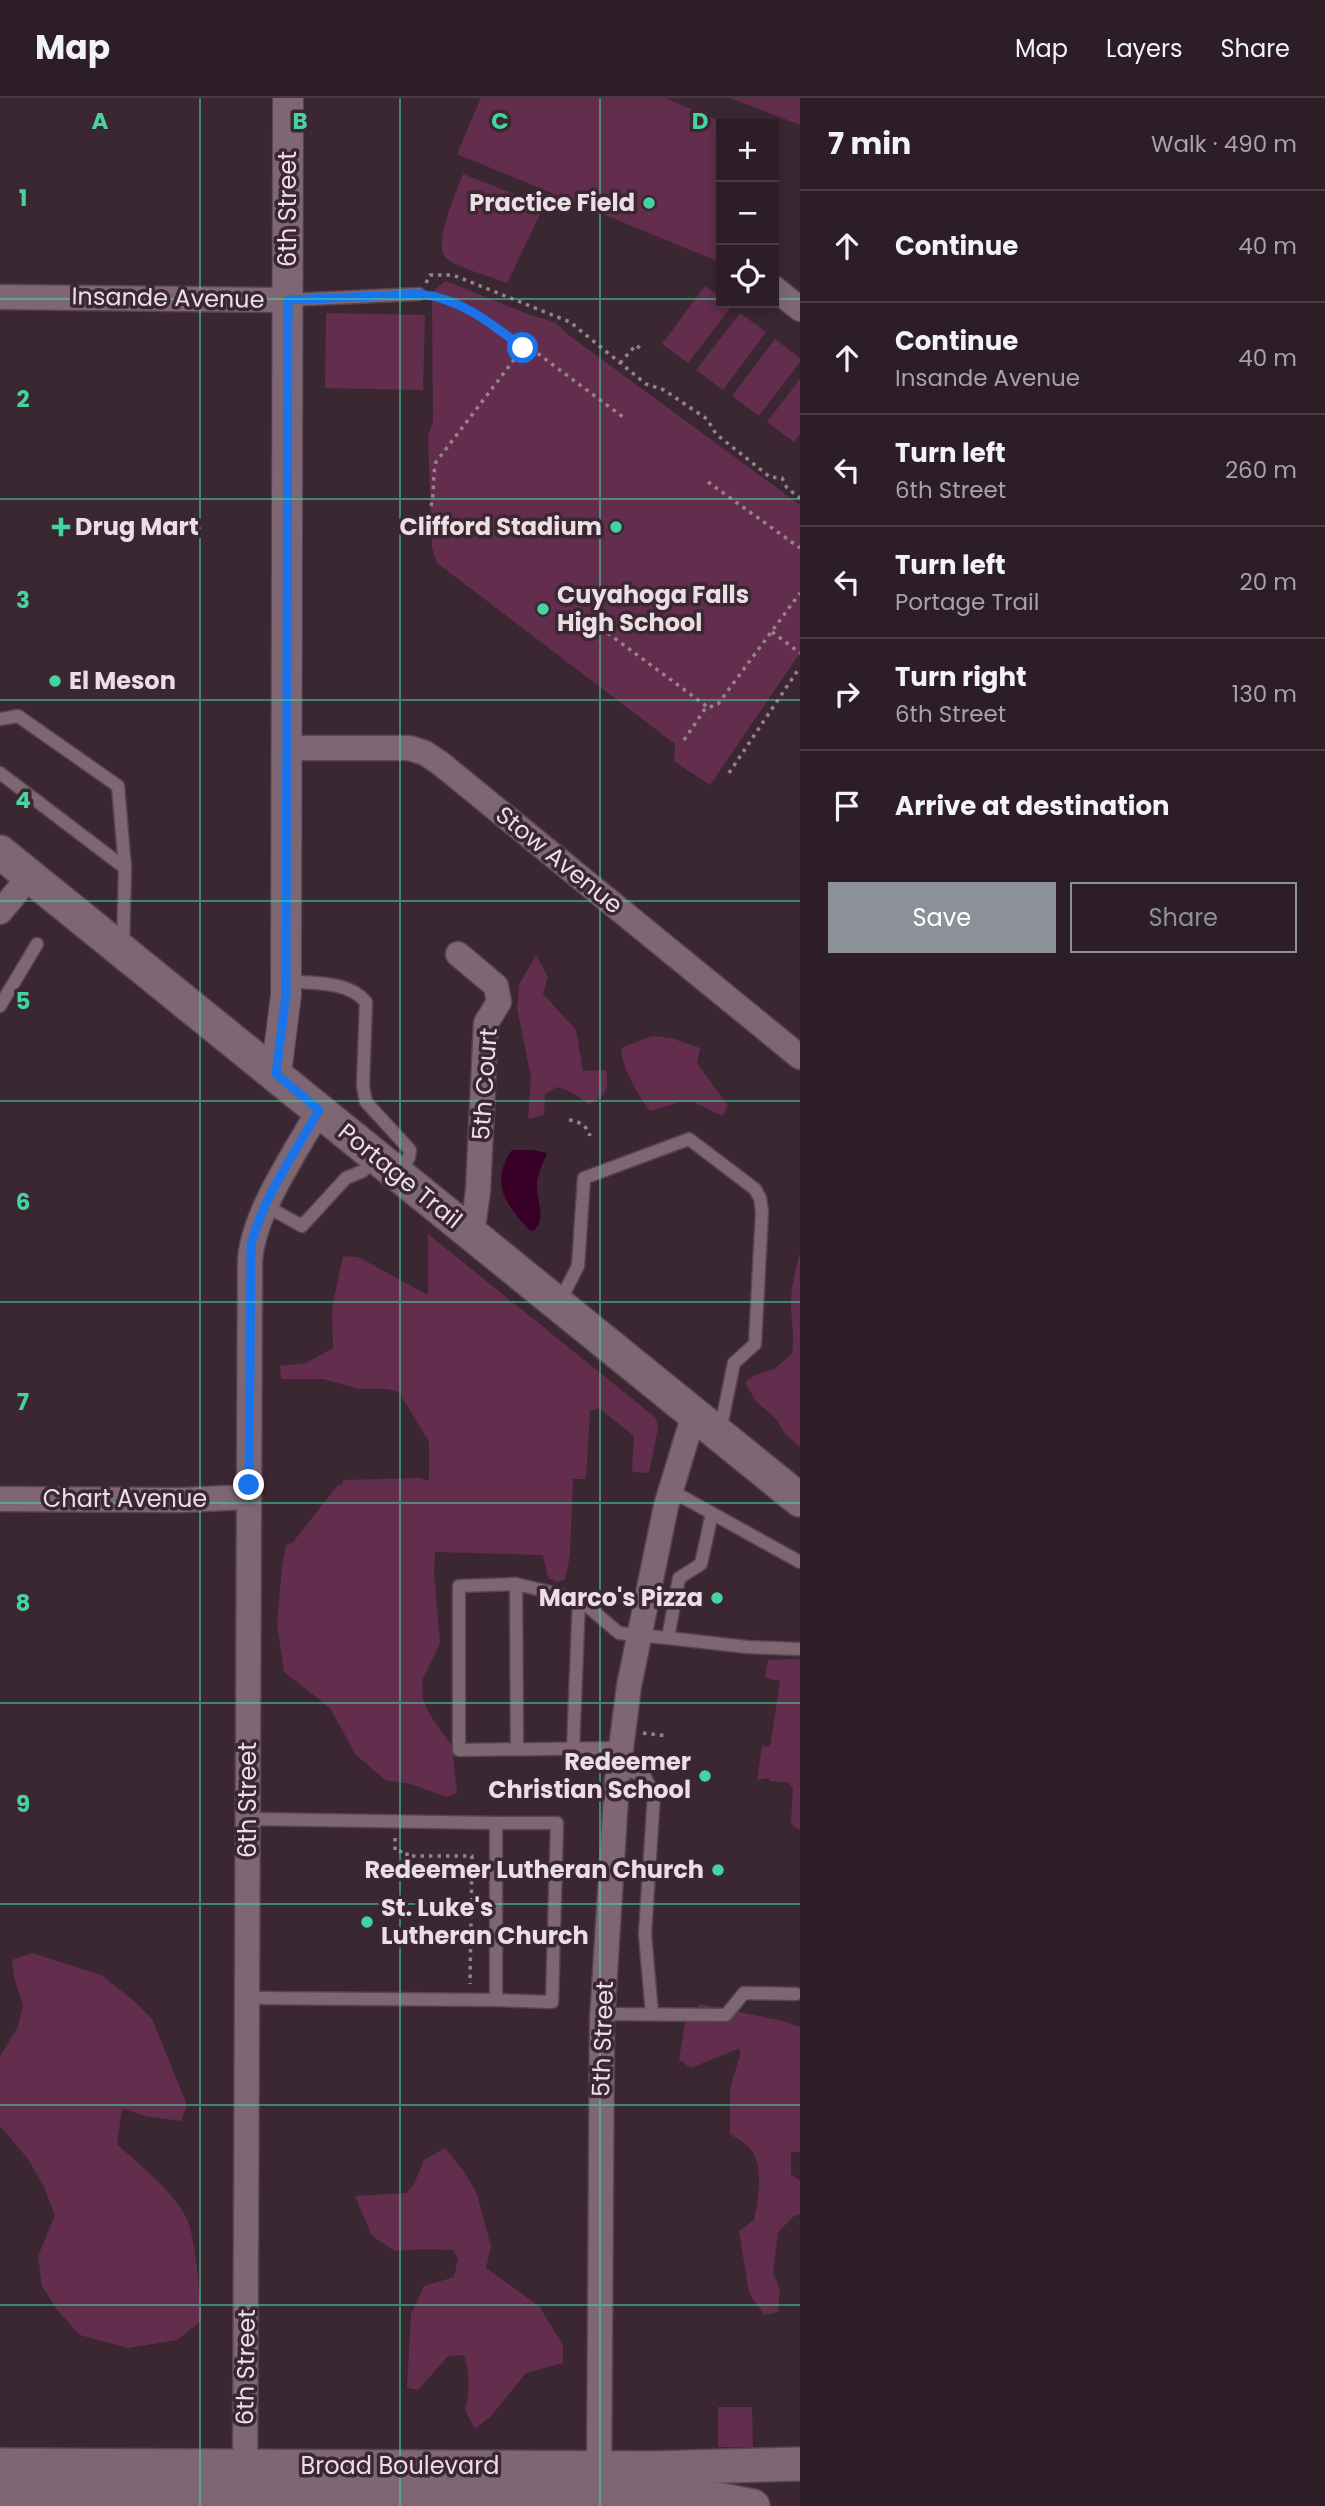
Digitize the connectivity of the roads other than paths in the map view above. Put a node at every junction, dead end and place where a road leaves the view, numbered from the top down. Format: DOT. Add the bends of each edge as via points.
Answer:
graph roads {
  1 [pos="288,98"];
  2 [pos="779,292"];
  3 [pos="419,294"];
  4 [pos="0,297"];
  5 [pos="288,300"];
  6 [pos="800,309"];
  7 [pos="0,719"];
  8 [pos="286,748"];
  9 [pos="0,773"];
  10 [pos="0,852"];
  11 [pos="125,868"];
  12 [pos="30,876"];
  13 [pos="0,912"];
  14 [pos="37,944"];
  15 [pos="123,950"];
  16 [pos="458,954"];
  17 [pos="286,981"];
  18 [pos="0,1006"];
  19 [pos="800,1057"];
  20 [pos="276,1074"];
  21 [pos="319,1110"];
  22 [pos="388,1166"];
  23 [pos="266,1206"];
  24 [pos="472,1234"];
  25 [pos="558,1303"];
  26 [pos="706,1424"];
  27 [pos="670,1490"];
  28 [pos="249,1497"];
  29 [pos="0,1499"];
  30 [pos="800,1500"];
  31 [pos="712,1513"];
  32 [pos="800,1562"];
  33 [pos="653,1570"];
  34 [pos="679,1578"];
  35 [pos="516,1584"];
  36 [pos="579,1599"];
  37 [pos="640,1635"];
  38 [pos="668,1638"];
  39 [pos="800,1649"];
  40 [pos="517,1749"];
  41 [pos="573,1749"];
  42 [pos="620,1759"];
  43 [pos="248,1819"];
  44 [pos="496,1823"];
  45 [pos="796,1994"];
  46 [pos="248,1998"];
  47 [pos="496,2000"];
  48 [pos="603,2014"];
  49 [pos="652,2014"];
  50 [pos="800,2464"];
  51 [pos="0,2465"];
  52 [pos="245,2488"];
  53 [pos="599,2489"];
  54 [pos="0,2494"];
  55 [pos="753,2506"];
  1 -- 5 [label="street, 6th Street"];
  2 -- 6 [label="street"];
  3 -- 5 [label="lane, Insande Avenue"];
  4 -- 5 [label="street, Insande Avenue"];
  5 -- 8 [label="street, 6th Street"];
  7 -- 11 [label="lane" via="18,716 118,786"];
  8 -- 17 [label="street, 6th Street"];
  8 -- 19 [label="street, Stow Avenue" via="409,748 425,753"];
  9 -- 11 [label="lane"];
  10 -- 12 [label="main road, Portage Trail"];
  11 -- 15 [label="lane"];
  12 -- 13 [label="street"];
  12 -- 15 [label="main road, Portage Trail"];
  14 -- 18 [label="lane"];
  15 -- 20 [label="main road, Portage Trail"];
  16 -- 24 [label="street, 5th Court" via="496,986 499,1002 486,1023"];
  17 -- 20 [label="street, 6th Street"];
  17 -- 22 [label="lane" via="341,986 357,991 366,1002 366,1102 410,1150 409,1157"];
  20 -- 21 [label="main road, Portage Trail"];
  21 -- 22 [label="main road, Portage Trail"];
  21 -- 23 [label="street, 6th Street"];
  22 -- 23 [label="lane" via="346,1178 302,1226"];
  22 -- 24 [label="main road, Portage Trail"];
  23 -- 28 [label="street, 6th Street" via="255,1229 250,1260"];
  24 -- 25 [label="main road, Portage Trail"];
  25 -- 26 [label="main road, Portage Trail"];
  25 -- 26 [label="lane" via="578,1266 584,1178 689,1139 755,1189 762,1212 755,1344 734,1363"];
  26 -- 27 [label="street, 5th Street"];
  26 -- 30 [label="main road, Portage Trail"];
  27 -- 31 [label="lane"];
  27 -- 33 [label="street, 5th Street"];
  28 -- 29 [label="street, Chart Avenue"];
  28 -- 43 [label="street, 6th Street"];
  31 -- 32 [label="lane"];
  31 -- 34 [label="lane" via="701,1564"];
  33 -- 34 [label="lane"];
  33 -- 37 [label="street, 5th Street"];
  34 -- 38 [label="lane"];
  35 -- 36 [label="lane"];
  35 -- 40 [label="lane"];
  35 -- 40 [label="lane" via="459,1586 459,1750"];
  36 -- 37 [label="lane" via="619,1633"];
  36 -- 41 [label="lane"];
  37 -- 38 [label="lane"];
  37 -- 42 [label="street, 5th Street"];
  38 -- 39 [label="lane"];
  40 -- 41 [label="lane"];
  41 -- 42 [label="lane"];
  42 -- 48 [label="street, 5th Street"];
  42 -- 49 [label="lane" via="644,1775 654,1794 645,1934"];
  43 -- 44 [label="lane"];
  43 -- 46 [label="street, 6th Street"];
  44 -- 47 [label="lane"];
  44 -- 47 [label="lane" via="557,1823 552,2002"];
  45 -- 49 [label="lane" via="744,1993 726,2015"];
  46 -- 47 [label="lane"];
  46 -- 52 [label="street, 6th Street"];
  48 -- 49 [label="lane"];
  48 -- 53 [label="street, 5th Street"];
  50 -- 53 [label="main road, Broad Boulevard" via="729,2467"];
  51 -- 52 [label="main road, Broad Boulevard"];
  52 -- 53 [label="main road, Broad Boulevard"];
  52 -- 54 [label="main road, Broad Boulevard"];
  53 -- 55 [label="main road, Broad Boulevard"];
}
